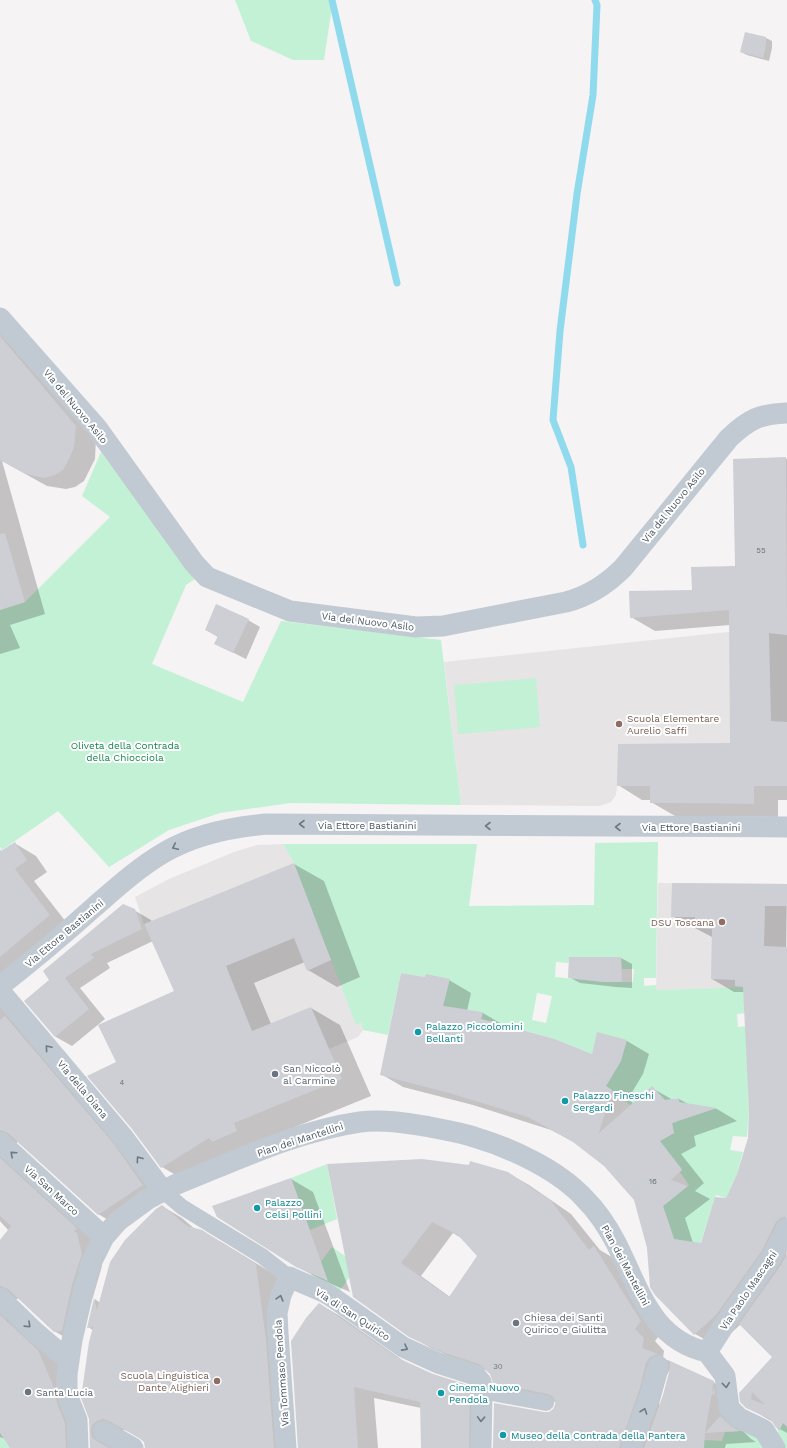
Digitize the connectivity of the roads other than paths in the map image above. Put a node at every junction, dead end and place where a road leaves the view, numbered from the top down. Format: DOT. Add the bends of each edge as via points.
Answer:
graph roads {
  1 [pos="0,318"];
  2 [pos="787,414"];
  3 [pos="786,827"];
  4 [pos="0,986"];
  5 [pos="0,990"];
  6 [pos="0,1142"];
  7 [pos="162,1191"];
  8 [pos="787,1228"];
  9 [pos="104,1237"];
  10 [pos="288,1277"];
  11 [pos="0,1298"];
  12 [pos="673,1337"];
  13 [pos="707,1352"];
  14 [pos="68,1360"];
  15 [pos="482,1391"];
  16 [pos="546,1404"];
  17 [pos="77,1420"];
  18 [pos="78,1448"];
  19 [pos="133,1448"];
  20 [pos="286,1448"];
  21 [pos="481,1448"];
  22 [pos="632,1448"];
  23 [pos="775,1448"];
  1 -- 2 [label="street, Via del Nuovo Asilo" via="97,428 194,563 207,577 286,610 402,626 443,626 566,602 595,591 622,568 729,438 763,415"];
  3 -- 4 [label="street, Via Ettore Bastianini, one-way" via="267,824 229,828 189,841 152,860"];
  7 -- 5 [label="street, Via della Diana, one-way" via="123,1137"];
  9 -- 6 [label="street, Via San Marco, one-way"];
  7 -- 9 [label="street, Pian dei Mantellini" via="118,1222"];
  7 -- 10 [label="street, Via di San Quirico" via="182,1207 262,1256"];
  7 -- 12 [label="street, Pian dei Mantellini" via="296,1138 359,1122 400,1122 473,1136 534,1162 571,1185 585,1198 605,1224 645,1303 657,1321"];
  8 -- 13 [label="street, Via Paolo Mascagni" via="771,1258"];
  9 -- 14 [label="street, Pian dei Mantellini" via="87,1276"];
  10 -- 15 [label="street, Via di San Quirico, one-way" via="317,1289 403,1347 438,1363 475,1375 481,1382"];
  20 -- 10 [label="street, Via Tommaso Pendola, one-way" via="277,1313 280,1295"];
  11 -- 14 [label="street, one-way"];
  12 -- 13 [label="street, Pian dei Mantellini" via="690,1347"];
  22 -- 12 [label="street, one-way" via="661,1362"];
  13 -- 23 [label="street, one-way" via="725,1376 729,1408 739,1418 764,1430"];
  14 -- 17 [label="street, Pian dei Mantellini" via="67,1392"];
  15 -- 16 [label="street"];
  15 -- 21 [label="street, Via di San Quirico, one-way"];
  17 -- 18 [label="street"];
  17 -- 19 [label="street" via="100,1429"];
}
